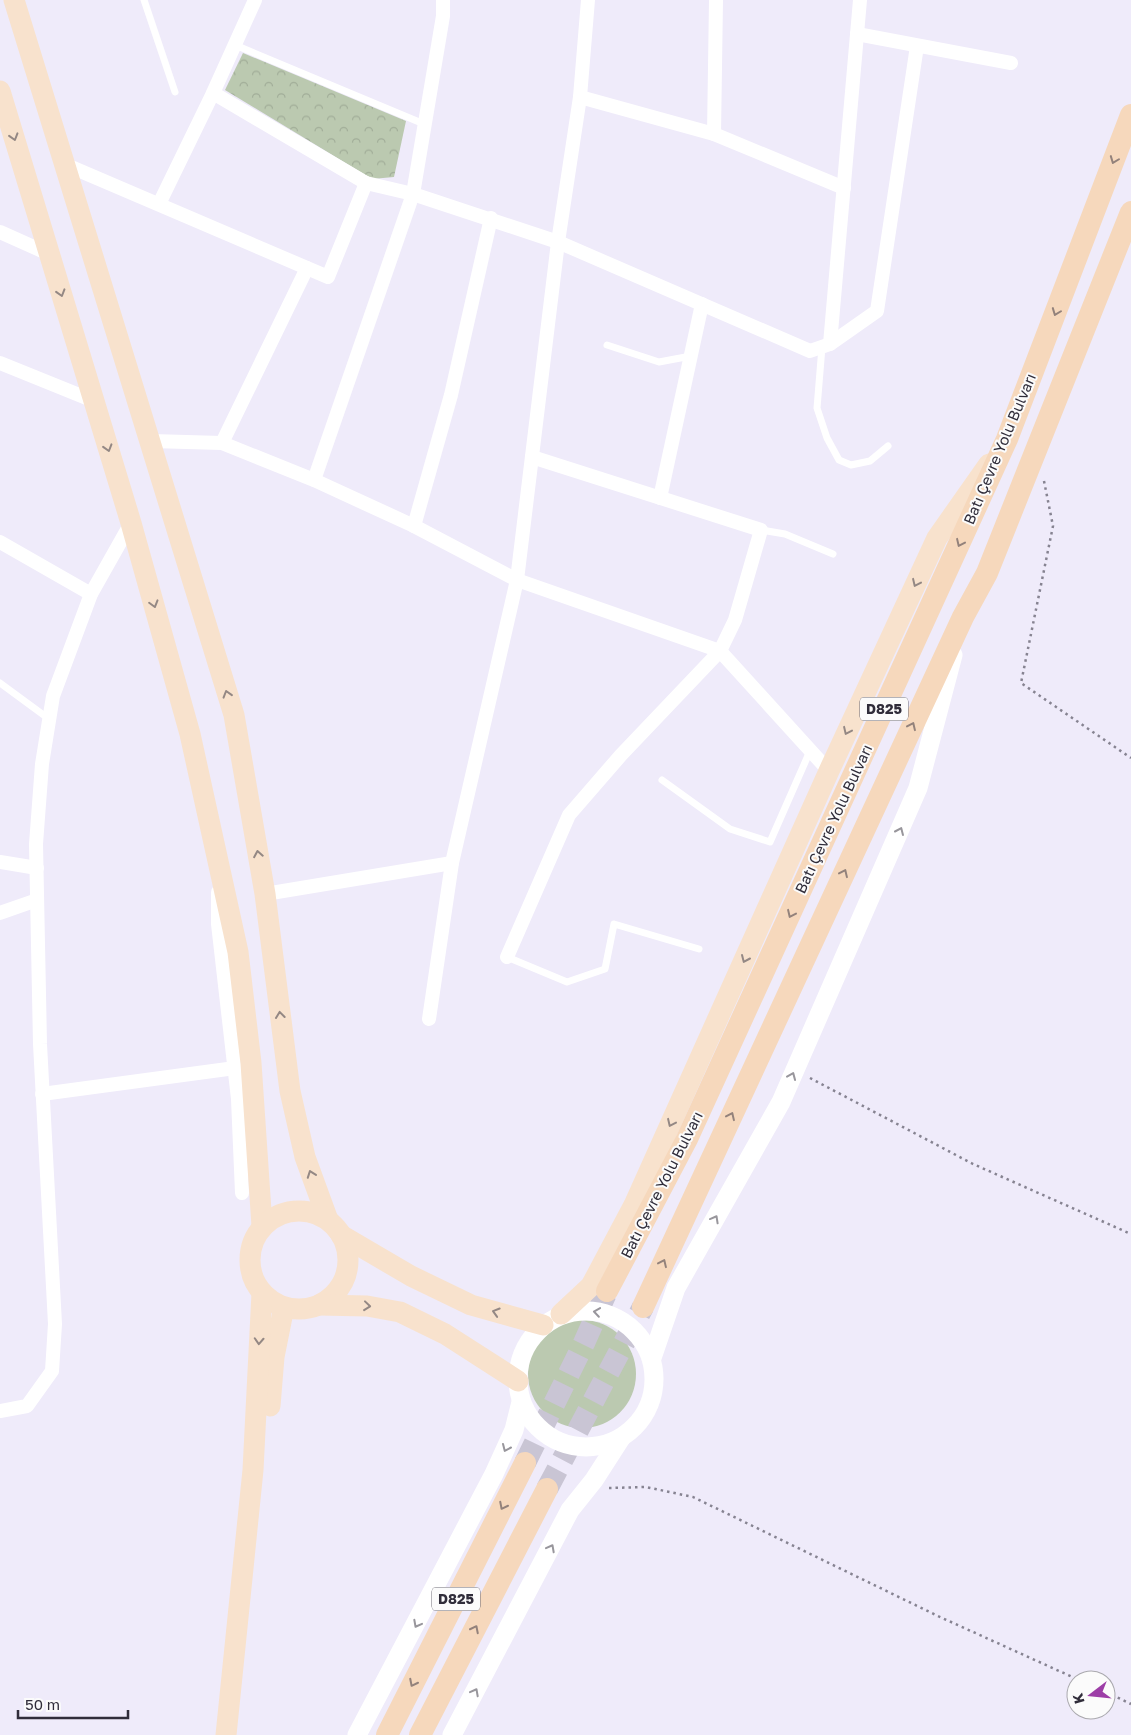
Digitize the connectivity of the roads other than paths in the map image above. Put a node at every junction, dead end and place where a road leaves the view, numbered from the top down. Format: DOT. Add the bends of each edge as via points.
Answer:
graph roads {
  1 [pos="14,0"];
  2 [pos="144,0"];
  3 [pos="253,0"];
  4 [pos="443,0"];
  5 [pos="588,0"];
  6 [pos="716,0"];
  7 [pos="860,0"];
  8 [pos="857,34"];
  9 [pos="234,45"];
  10 [pos="917,46"];
  11 [pos="1011,63"];
  12 [pos="0,90"];
  13 [pos="175,92"];
  14 [pos="213,94"];
  15 [pos="580,97"];
  16 [pos="1131,115"];
  17 [pos="424,124"];
  18 [pos="714,134"];
  19 [pos="64,164"];
  20 [pos="366,183"];
  21 [pos="844,188"];
  22 [pos="413,194"];
  23 [pos="159,204"];
  24 [pos="1131,212"];
  25 [pos="491,218"];
  26 [pos="0,232"];
  27 [pos="558,242"];
  28 [pos="49,254"];
  29 [pos="307,268"];
  30 [pos="702,304"];
  31 [pos="607,345"];
  32 [pos="826,346"];
  33 [pos="691,356"];
  34 [pos="0,364"];
  35 [pos="94,402"];
  36 [pos="1007,439"];
  37 [pos="151,441"];
  38 [pos="222,443"];
  39 [pos="888,446"];
  40 [pos="532,457"];
  41 [pos="314,480"];
  42 [pos="660,498"];
  43 [pos="131,523"];
  44 [pos="414,526"];
  45 [pos="761,530"];
  46 [pos="0,542"];
  47 [pos="833,554"];
  48 [pos="517,580"];
  49 [pos="91,594"];
  50 [pos="963,617"];
  51 [pos="720,651"];
  52 [pos="0,682"];
  53 [pos="50,719"];
  54 [pos="811,750"];
  55 [pos="829,770"];
  56 [pos="662,780"];
  57 [pos="217,856"];
  58 [pos="0,862"];
  59 [pos="452,862"];
  60 [pos="37,868"];
  61 [pos="264,894"];
  62 [pos="37,900"];
  63 [pos="0,914"];
  64 [pos="698,949"];
  65 [pos="507,957"];
  66 [pos="429,1019"];
  67 [pos="234,1068"];
  68 [pos="42,1094"];
  69 [pos="242,1193"];
  70 [pos="262,1226"];
  71 [pos="335,1227"];
  72 [pos="607,1291"];
  73 [pos="262,1293"];
  74 [pos="319,1305"];
  75 [pos="284,1307"];
  76 [pos="643,1307"];
  77 [pos="561,1314"];
  78 [pos="543,1325"];
  79 [pos="652,1358"];
  80 [pos="518,1381"];
  81 [pos="522,1402"];
  82 [pos="0,1411"];
  83 [pos="621,1438"];
  84 [pos="524,1463"];
  85 [pos="547,1489"];
  86 [pos="226,1735"];
  87 [pos="237,1735"];
  88 [pos="357,1735"];
  89 [pos="387,1735"];
  90 [pos="420,1735"];
  91 [pos="452,1735"];
  1 -- 19 [label="main road"];
  2 -- 13 [label="lane"];
  3 -- 9 [label="street"];
  4 -- 17 [label="street"];
  5 -- 15 [label="street"];
  6 -- 18 [label="street"];
  7 -- 8 [label="street"];
  8 -- 10 [label="street"];
  8 -- 21 [label="street"];
  9 -- 14 [label="street"];
  9 -- 17 [label="lane"];
  10 -- 11 [label="street"];
  10 -- 32 [label="street" via="877,311"];
  12 -- 28 [label="main road, one-way"];
  14 -- 20 [label="street"];
  14 -- 23 [label="street"];
  15 -- 18 [label="street"];
  15 -- 27 [label="street"];
  16 -- 36 [label="highway, Batı Çevre Yolu Bulvarı / D825, one-way"];
  17 -- 22 [label="street"];
  18 -- 21 [label="street"];
  19 -- 23 [label="street"];
  19 -- 37 [label="main road"];
  20 -- 22 [label="street"];
  20 -- 29 [label="street" via="328,277"];
  21 -- 32 [label="street"];
  22 -- 25 [label="street"];
  22 -- 41 [label="street"];
  23 -- 29 [label="street"];
  24 -- 50 [label="highway, Batı Çevre Yolu Bulvarı / D825" via="987,573"];
  25 -- 27 [label="street"];
  25 -- 44 [label="street" via="452,395"];
  26 -- 28 [label="street"];
  27 -- 30 [label="street"];
  27 -- 40 [label="street"];
  28 -- 35 [label="main road, one-way"];
  29 -- 38 [label="street"];
  30 -- 32 [label="street" via="810,351"];
  30 -- 33 [label="street"];
  31 -- 33 [label="lane" via="659,362"];
  32 -- 39 [label="lane" via="817,408 839,460 851,465 870,461"];
  33 -- 42 [label="street"];
  34 -- 35 [label="street"];
  35 -- 43 [label="main road, one-way"];
  36 -- 55 [label="main road, one-way" via="937,538"];
  36 -- 72 [label="highway, Batı Çevre Yolu Bulvarı / D825, one-way" via="687,1139"];
  37 -- 38 [label="street"];
  61 -- 37 [label="main road, one-way" via="234,715"];
  38 -- 41 [label="street"];
  40 -- 42 [label="street"];
  40 -- 48 [label="street"];
  41 -- 44 [label="street"];
  42 -- 45 [label="street"];
  43 -- 49 [label="street"];
  43 -- 57 [label="main road, one-way" via="190,734"];
  44 -- 48 [label="street"];
  45 -- 47 [label="lane" via="785,534"];
  45 -- 51 [label="street" via="735,620"];
  46 -- 49 [label="street"];
  48 -- 51 [label="street"];
  48 -- 59 [label="street"];
  49 -- 53 [label="street" via="53,696"];
  76 -- 50 [label="highway, Batı Çevre Yolu Bulvarı / D825, one-way"];
  79 -- 50 [label="main road, one-way" via="676,1288 781,1102 918,788"];
  51 -- 54 [label="street"];
  51 -- 65 [label="street" via="569,815"];
  52 -- 53 [label="lane"];
  53 -- 60 [label="street" via="42,764"];
  54 -- 55 [label="street"];
  54 -- 56 [label="lane" via="770,842 730,829"];
  55 -- 77 [label="main road, one-way" via="634,1205 591,1286"];
  57 -- 67 [label="street" via="218,924"];
  57 -- 70 [label="main road" via="238,952 251,1063"];
  58 -- 60 [label="street"];
  59 -- 61 [label="street"];
  59 -- 66 [label="street"];
  60 -- 62 [label="street"];
  71 -- 61 [label="main road, one-way" via="305,1157 290,1091"];
  62 -- 63 [label="street"];
  62 -- 68 [label="street"];
  64 -- 65 [label="lane" via="614,924 605,969 567,982"];
  67 -- 68 [label="street"];
  67 -- 69 [label="street"];
  68 -- 82 [label="street" via="55,1324 52,1371 27,1406"];
  70 -- 71 [label="main road" via="279,1214 309,1211"];
  70 -- 73 [label="main road" via="252,1244 250,1265"];
  71 -- 74 [label="main road" via="348,1255 346,1275 335,1293"];
  78 -- 71 [label="main road, one-way" via="471,1305 411,1276"];
  73 -- 75 [label="main road"];
  73 -- 86 [label="main road, one-way" via="253,1470"];
  74 -- 75 [label="main road" via="298,1309"];
  74 -- 80 [label="main road, one-way" via="367,1306 400,1312 445,1334"];
  75 -- 87 [label="main road" via="274,1357"];
  77 -- 78 [label="main road"];
  79 -- 77 [label="main road, one-way" via="642,1338 626,1322 605,1313 583,1310"];
  78 -- 80 [label="main road" via="529,1341 520,1360"];
  79 -- 83 [label="main road" via="655,1381 650,1404 639,1423"];
  80 -- 81 [label="main road"];
  81 -- 83 [label="main road" via="531,1420 545,1434 563,1444 583,1448"];
  81 -- 88 [label="main road, one-way" via="514,1430 494,1474"];
  91 -- 83 [label="main road, one-way" via="570,1510 588,1489"];
  84 -- 89 [label="highway, D825, one-way"];
  90 -- 85 [label="highway, D825, one-way"];
}
